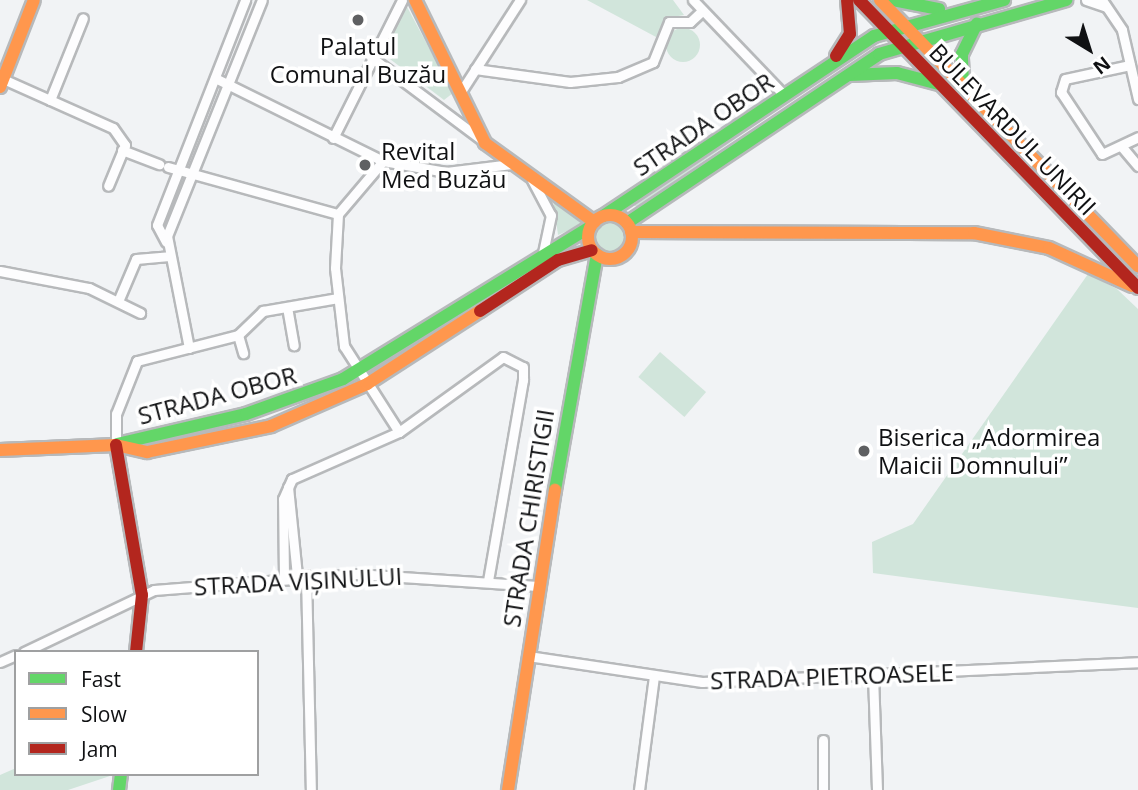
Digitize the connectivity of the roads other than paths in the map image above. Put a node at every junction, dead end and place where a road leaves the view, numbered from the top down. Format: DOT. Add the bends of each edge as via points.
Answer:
graph roads {
  1 [pos="34,0"];
  2 [pos="245,0"];
  3 [pos="262,0"];
  4 [pos="401,0"];
  5 [pos="415,0"];
  6 [pos="520,0"];
  7 [pos="692,0"];
  8 [pos="847,0"];
  9 [pos="859,0"];
  10 [pos="880,0"];
  11 [pos="893,0"];
  12 [pos="1003,0"];
  13 [pos="1066,0"];
  14 [pos="1086,0"];
  15 [pos="1104,3"];
  16 [pos="972,8"];
  17 [pos="702,11"];
  18 [pos="83,18"];
  19 [pos="903,23"];
  20 [pos="977,23"];
  21 [pos="887,30"];
  22 [pos="917,39"];
  23 [pos="902,44"];
  24 [pos="371,57"];
  25 [pos="1130,65"];
  26 [pos="825,67"];
  27 [pos="475,69"];
  28 [pos="844,76"];
  29 [pos="215,78"];
  30 [pos="1,83"];
  31 [pos="227,83"];
  32 [pos="939,84"];
  33 [pos="963,88"];
  34 [pos="460,93"];
  35 [pos="784,95"];
  36 [pos="1138,99"];
  37 [pos="50,100"];
  38 [pos="1138,137"];
  39 [pos="333,138"];
  40 [pos="485,143"];
  41 [pos="123,147"];
  42 [pos="1122,147"];
  43 [pos="383,161"];
  44 [pos="512,164"];
  45 [pos="1138,166"];
  46 [pos="178,172"];
  47 [pos="190,175"];
  48 [pos="531,179"];
  49 [pos="108,186"];
  50 [pos="338,214"];
  51 [pos="596,222"];
  52 [pos="629,227"];
  53 [pos="166,242"];
  54 [pos="594,252"];
  55 [pos="543,253"];
  56 [pos="169,256"];
  57 [pos="1138,266"];
  58 [pos="0,271"];
  59 [pos="1138,289"];
  60 [pos="338,298"];
  61 [pos="119,299"];
  62 [pos="287,307"];
  63 [pos="140,313"];
  64 [pos="238,335"];
  65 [pos="294,345"];
  66 [pos="189,348"];
  67 [pos="243,353"];
  68 [pos="358,372"];
  69 [pos="367,384"];
  70 [pos="399,432"];
  71 [pos="116,445"];
  72 [pos="0,450"];
  73 [pos="288,487"];
  74 [pos="302,576"];
  75 [pos="284,578"];
  76 [pos="488,580"];
  77 [pos="538,586"];
  78 [pos="142,595"];
  79 [pos="28,650"];
  80 [pos="136,650"];
  81 [pos="528,656"];
  82 [pos="1138,662"];
  83 [pos="873,675"];
  84 [pos="654,676"];
  85 [pos="823,740"];
  86 [pos="311,790"];
  87 [pos="508,790"];
  88 [pos="639,790"];
  89 [pos="823,790"];
  90 [pos="877,790"];
  1 -- 30 [label="main road"];
  2 -- 29 [label="street"];
  3 -- 31 [label="street"];
  4 -- 24 [label="street"];
  5 -- 34 [label="main road"];
  6 -- 27 [label="street"];
  7 -- 17 [label="street"];
  8 -- 26 [label="main road" via="850,34"];
  9 -- 21 [label="main road, BULEVARDUL UNIRII"];
  10 -- 19 [label="main road, BULEVARDUL UNIRII"];
  11 -- 16 [label="main road"];
  12 -- 16 [label="main road, STRADA OBOR"];
  13 -- 20 [label="main road, STRADA OBOR"];
  14 -- 15 [label="street"];
  15 -- 25 [label="street" via="1122,30"];
  16 -- 19 [label="main road, STRADA OBOR"];
  17 -- 27 [label="street" via="690,23 669,22 654,62 618,77 570,82"];
  17 -- 35 [label="street"];
  18 -- 37 [label="street"];
  19 -- 21 [label="main road, STRADA OBOR"];
  19 -- 22 [label="main road, BULEVARDUL UNIRII"];
  20 -- 22 [label="main road, STRADA OBOR"];
  20 -- 33 [label="main road" via="962,54"];
  21 -- 23 [label="main road, BULEVARDUL UNIRII"];
  21 -- 26 [label="main road, STRADA OBOR"];
  22 -- 23 [label="main road, STRADA OBOR"];
  22 -- 33 [label="main road, BULEVARDUL UNIRII"];
  23 -- 28 [label="main road, STRADA OBOR"];
  23 -- 32 [label="main road, BULEVARDUL UNIRII"];
  24 -- 39 [label="street"];
  24 -- 40 [label="street"];
  25 -- 36 [label="street"];
  25 -- 42 [label="street" via="1065,79 1061,92 1102,154"];
  26 -- 35 [label="main road, STRADA OBOR"];
  27 -- 34 [label="street"];
  28 -- 32 [label="main road" via="897,73"];
  28 -- 52 [label="main road, STRADA OBOR"];
  29 -- 31 [label="street"];
  29 -- 46 [label="street"];
  30 -- 37 [label="street"];
  31 -- 39 [label="street"];
  31 -- 47 [label="street"];
  32 -- 59 [label="main road, BULEVARDUL UNIRII"];
  33 -- 57 [label="main road, BULEVARDUL UNIRII"];
  34 -- 40 [label="main road"];
  35 -- 51 [label="main road, STRADA OBOR"];
  37 -- 41 [label="street" via="113,128"];
  38 -- 42 [label="street"];
  39 -- 43 [label="street"];
  40 -- 44 [label="main road"];
  41 -- 46 [label="street"];
  41 -- 49 [label="street"];
  42 -- 45 [label="street"];
  43 -- 44 [label="street" via="446,172"];
  43 -- 50 [label="street"];
  44 -- 48 [label="main road"];
  46 -- 47 [label="street"];
  46 -- 53 [label="street" via="156,229"];
  47 -- 50 [label="street"];
  47 -- 53 [label="street"];
  48 -- 51 [label="main road"];
  48 -- 55 [label="street" via="551,215"];
  50 -- 60 [label="street"];
  51 -- 52 [label="main road"];
  51 -- 54 [label="main road, STRADA CHIRISTIGII"];
  51 -- 55 [label="main road, STRADA OBOR"];
  52 -- 54 [label="main road, STRADA OBOR" via="621,256"];
  52 -- 59 [label="main road" via="974,233 1049,248"];
  53 -- 56 [label="street"];
  54 -- 69 [label="main road, STRADA OBOR" via="558,260"];
  54 -- 77 [label="main road, STRADA CHIRISTIGII"];
  55 -- 68 [label="main road, STRADA OBOR"];
  56 -- 61 [label="street" via="138,258"];
  56 -- 66 [label="street"];
  58 -- 61 [label="street"];
  60 -- 62 [label="street"];
  60 -- 68 [label="street" via="344,346"];
  61 -- 63 [label="street"];
  62 -- 64 [label="street" via="263,311"];
  62 -- 65 [label="street"];
  64 -- 66 [label="street"];
  64 -- 67 [label="street"];
  66 -- 71 [label="street" via="146,357 130,369 116,414"];
  68 -- 69 [label="street"];
  68 -- 71 [label="main road, STRADA OBOR" via="246,414"];
  69 -- 70 [label="street"];
  69 -- 71 [label="main road, STRADA OBOR" via="250,432 147,452"];
  70 -- 73 [label="street" via="297,476"];
  70 -- 76 [label="street" via="493,362 514,358 523,367"];
  71 -- 72 [label="main road"];
  71 -- 78 [label="main road"];
  73 -- 74 [label="street"];
  73 -- 75 [label="street"];
  74 -- 75 [label="street, STRADA VIȘINULUI"];
  74 -- 76 [label="street, STRADA VIȘINULUI"];
  74 -- 86 [label="street"];
  75 -- 78 [label="street, STRADA VIȘINULUI"];
  76 -- 77 [label="street, STRADA VIȘINULUI"];
  77 -- 81 [label="main road, STRADA CHIRISTIGII"];
  78 -- 79 [label="street, STRADA VIȘINULUI"];
  78 -- 80 [label="main road"];
  81 -- 84 [label="street, STRADA PIETROASELE"];
  81 -- 87 [label="main road, STRADA CHIRISTIGII"];
  82 -- 83 [label="street, STRADA PIETROASELE"];
  83 -- 84 [label="street, STRADA PIETROASELE" via="702,682"];
  83 -- 90 [label="street"];
  84 -- 88 [label="street"];
  85 -- 89 [label="street"];
}
